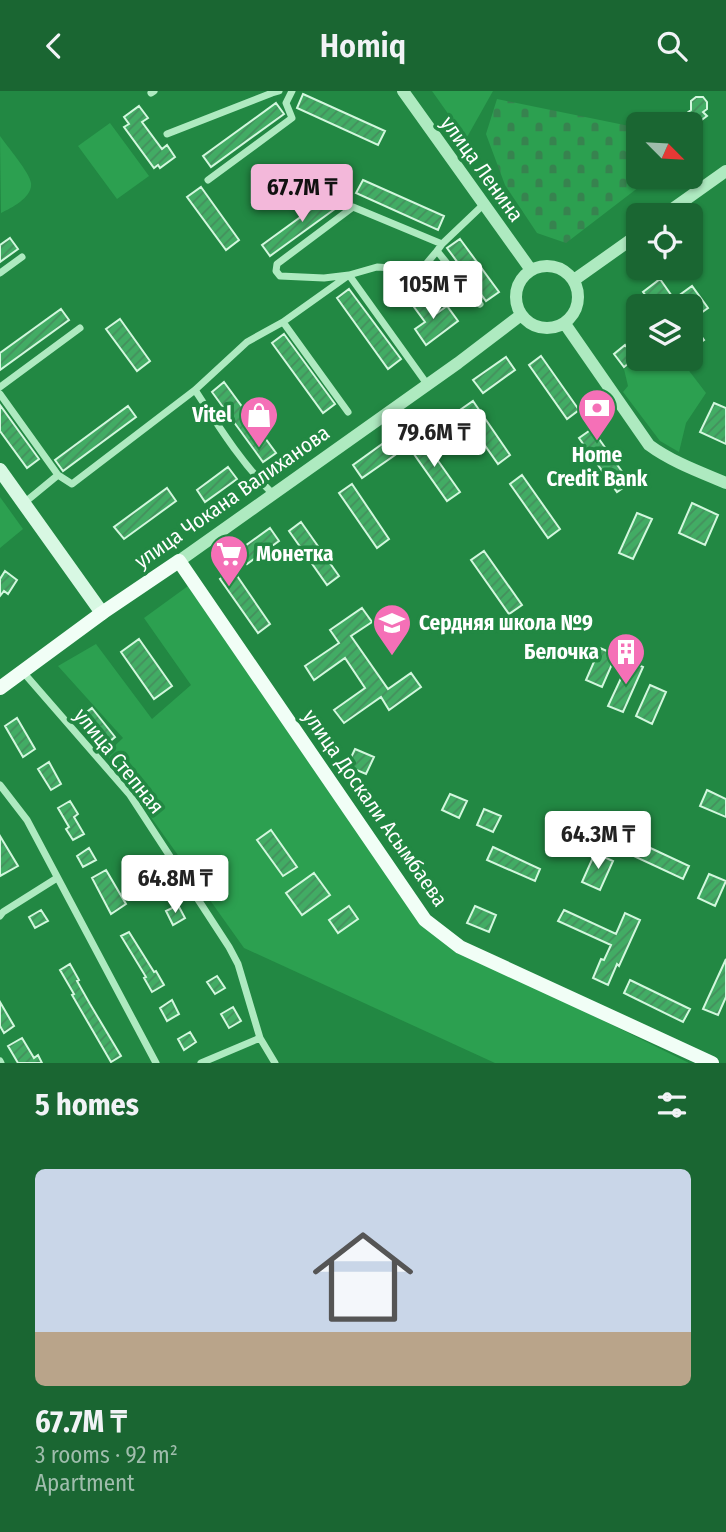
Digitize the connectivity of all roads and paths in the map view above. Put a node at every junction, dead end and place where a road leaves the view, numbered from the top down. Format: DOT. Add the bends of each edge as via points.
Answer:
graph roads {
  1 [pos="279,91"];
  2 [pos="292,91"];
  3 [pos="403,91"];
  4 [pos="167,134"];
  5 [pos="726,171"];
  6 [pos="208,180"];
  7 [pos="681,203"];
  8 [pos="483,205"];
  9 [pos="626,243"];
  10 [pos="439,248"];
  11 [pos="22,257"];
  12 [pos="531,270"];
  13 [pos="0,273"];
  14 [pos="349,275"];
  15 [pos="575,280"];
  16 [pos="480,304"];
  17 [pos="521,315"];
  18 [pos="283,323"];
  19 [pos="565,324"];
  20 [pos="80,328"];
  21 [pos="427,384"];
  22 [pos="0,387"];
  23 [pos="195,390"];
  24 [pos="0,394"];
  25 [pos="348,412"];
  26 [pos="0,470"];
  27 [pos="58,475"];
  28 [pos="726,483"];
  29 [pos="273,494"];
  30 [pos="24,503"];
  31 [pos="179,561"];
  32 [pos="102,613"];
  33 [pos="22,671"];
  34 [pos="0,688"];
  35 [pos="0,785"];
  36 [pos="57,878"];
  37 [pos="0,916"];
  38 [pos="260,1038"];
  39 [pos="156,1063"];
  40 [pos="201,1063"];
  41 [pos="275,1063"];
  42 [pos="712,1063"];
  1 -- 4 [label="street"];
  2 -- 6 [label="street" via="286,103 292,118"];
  3 -- 8 [label="street, улица Ленина"];
  5 -- 7 [label="street"];
  8 -- 10 [label="street"];
  8 -- 12 [label="street, улица Ленина"];
  9 -- 15 [label="street"];
  10 -- 14 [label="street" via="421,270 377,267"];
  10 -- 14 [label="street" via="354,207 277,264 276,271 280,276"];
  10 -- 16 [label="street"];
  11 -- 13 [label="street"];
  12 -- 15 [label="street" via="546,265 562,269"];
  12 -- 17 [label="street" via="519,282 516,299"];
  14 -- 18 [label="street"];
  14 -- 21 [label="street"];
  15 -- 19 [label="street" via="578,304"];
  17 -- 19 [label="street" via="533,326 549,329"];
  17 -- 21 [label="street, улица Чокана Валиханова"];
  18 -- 23 [label="street" via="247,342"];
  18 -- 25 [label="street"];
  19 -- 28 [label="street" via="649,445"];
  20 -- 22 [label="street"];
  21 -- 29 [label="street, улица Чокана Валиханова"];
  23 -- 27 [label="street" via="72,484"];
  23 -- 29 [label="street" via="249,469"];
  24 -- 27 [label="street"];
  26 -- 30 [label="main road"];
  27 -- 30 [label="street"];
  29 -- 31 [label="street, улица Чокана Валиханова"];
  30 -- 32 [label="main road"];
  31 -- 32 [label="main road, улица Чокана Валиханова"];
  31 -- 42 [label="main road, улица Доскали Асымбаева" via="425,920 460,947"];
  32 -- 33 [label="main road, улица Чокана Валиханова"];
  33 -- 34 [label="main road, улица Чокана Валиханова"];
  33 -- 38 [label="street, улица Степная" via="130,795 229,947"];
  35 -- 36 [label="street" via="27,820"];
  36 -- 37 [label="street"];
  36 -- 39 [label="street"];
  38 -- 40 [label="street"];
  38 -- 41 [label="street, улица Степная"];
}
